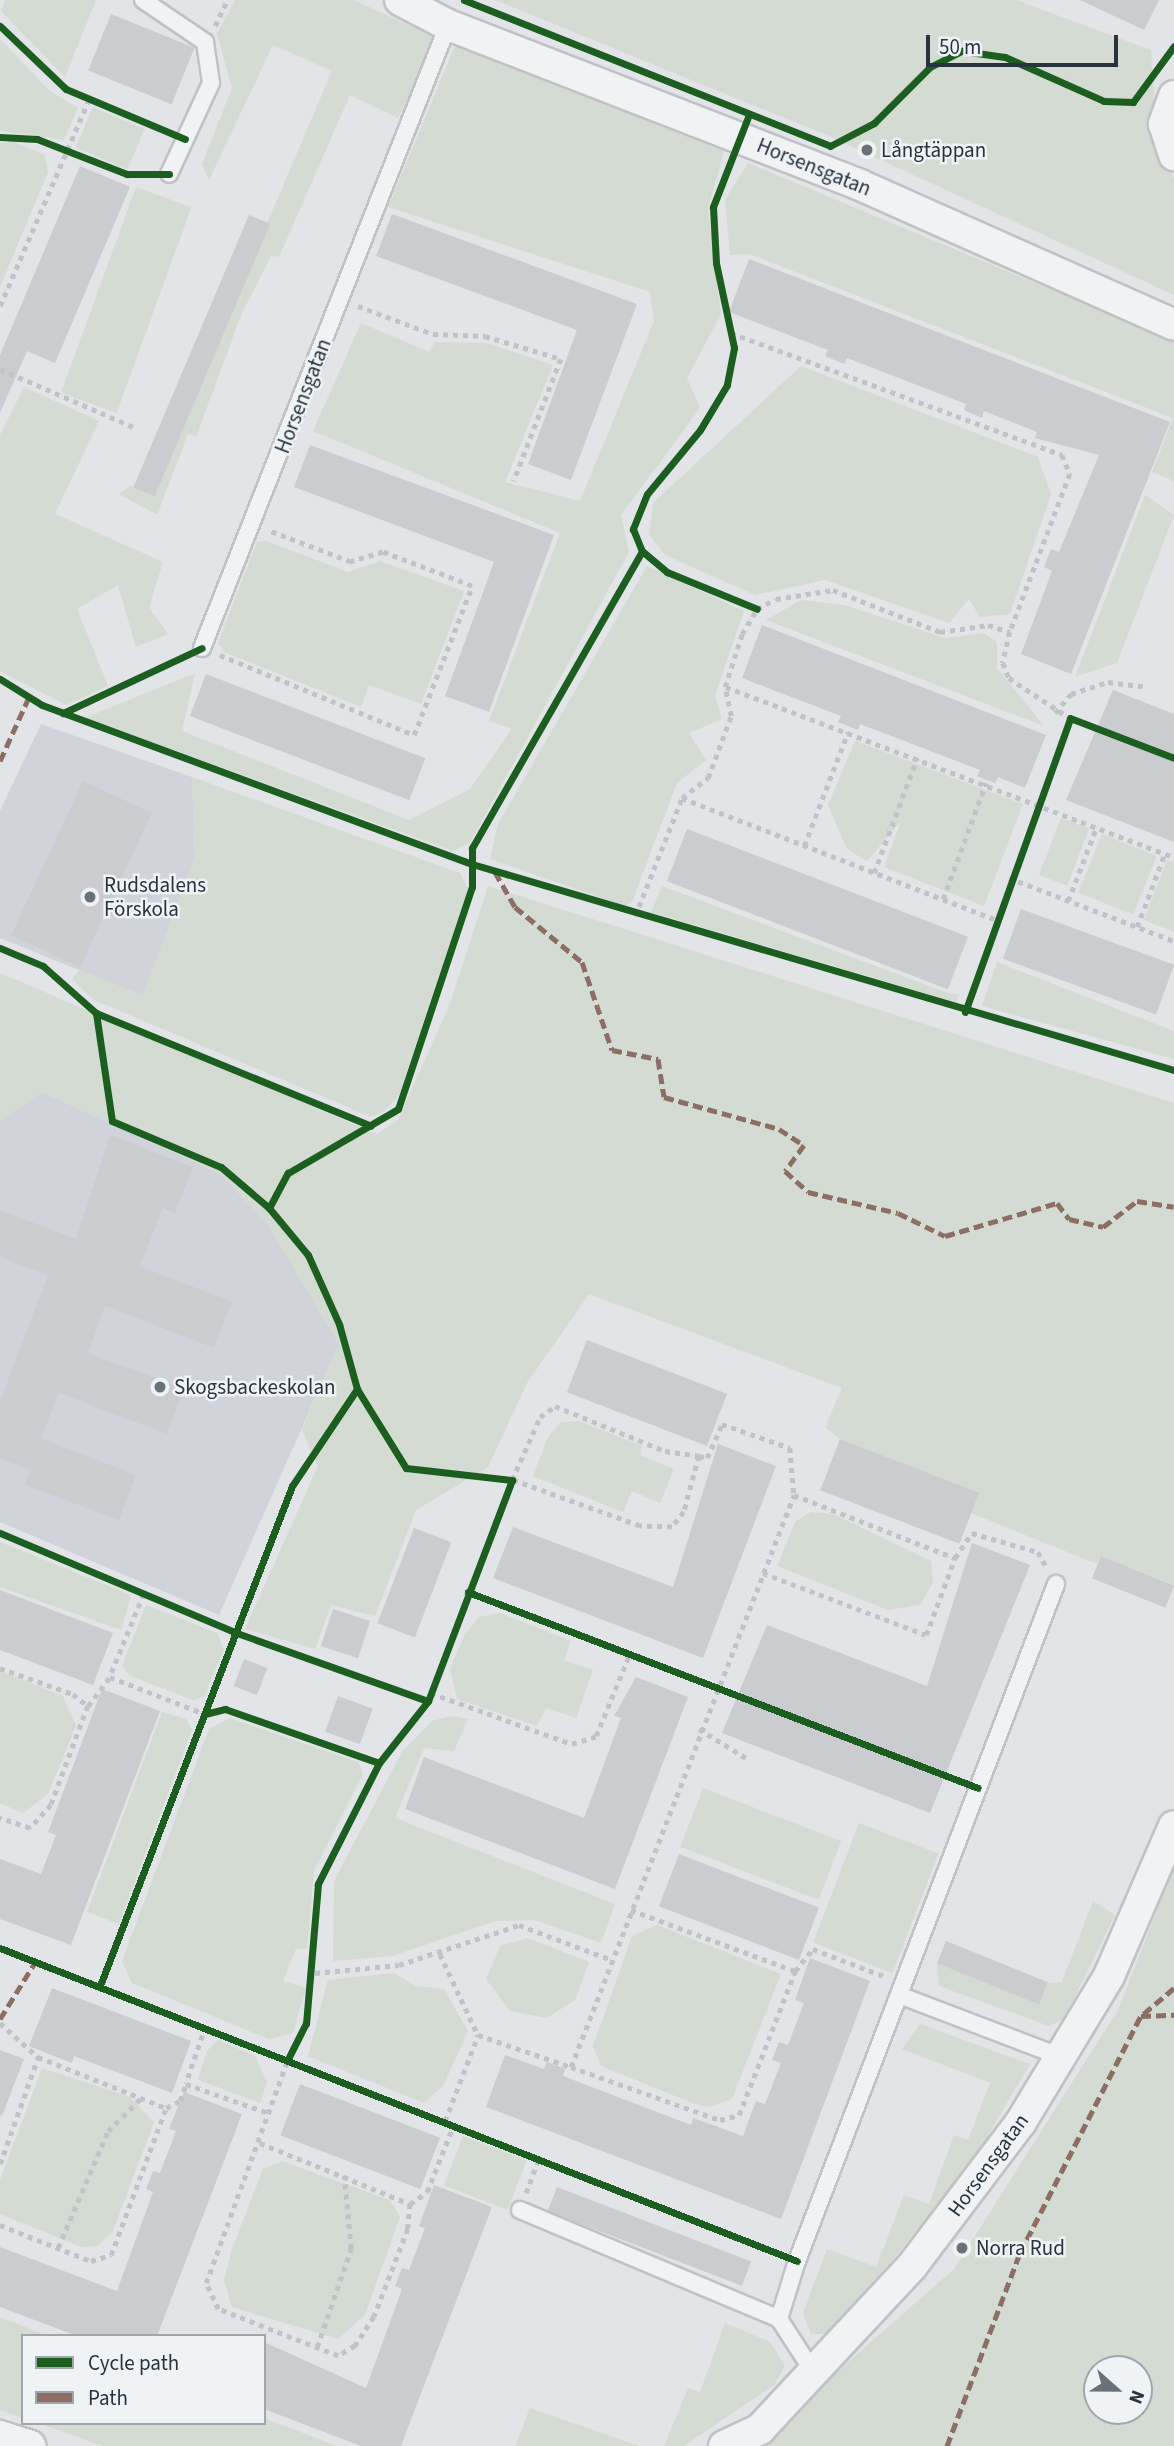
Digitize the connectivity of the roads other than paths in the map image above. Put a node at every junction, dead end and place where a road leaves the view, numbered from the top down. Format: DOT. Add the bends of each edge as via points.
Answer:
graph roads {
  1 [pos="143,0"];
  2 [pos="400,0"];
  3 [pos="448,25"];
  4 [pos="1174,96"];
  5 [pos="1174,155"];
  6 [pos="169,174"];
  7 [pos="1174,325"];
  8 [pos="202,648"];
  9 [pos="1056,1584"];
  10 [pos="1174,1826"];
  11 [pos="901,1989"];
  12 [pos="1061,2057"];
  13 [pos="520,2210"];
  14 [pos="779,2319"];
  15 [pos="814,2373"];
  16 [pos="0,2436"];
  17 [pos="30,2446"];
  18 [pos="724,2446"];
  1 -- 6 [label="lane" via="205,42 211,83"];
  2 -- 3 [label="street, Horsensgatan"];
  3 -- 7 [label="street, Horsensgatan" via="860,185"];
  3 -- 8 [label="lane, Horsensgatan"];
  4 -- 5 [label="street" via="1164,124"];
  9 -- 11 [label="lane"];
  10 -- 12 [label="street, Horsensgatan" via="1109,1976"];
  11 -- 12 [label="lane"];
  11 -- 14 [label="lane"];
  12 -- 15 [label="street, Horsensgatan" via="912,2266"];
  13 -- 14 [label="lane"];
  14 -- 15 [label="lane"];
  15 -- 18 [label="street, Horsensgatan" via="760,2429"];
  16 -- 17 [label="street"];
}
